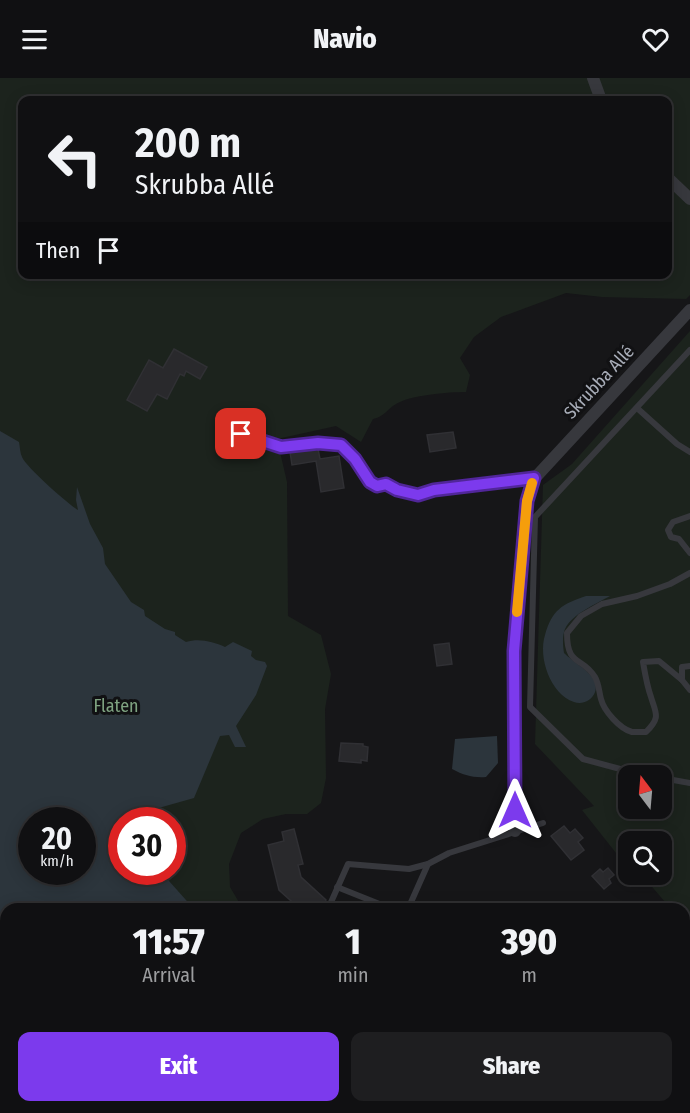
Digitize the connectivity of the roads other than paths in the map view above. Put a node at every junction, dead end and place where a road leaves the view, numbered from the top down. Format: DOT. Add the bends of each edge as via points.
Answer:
graph roads {
  1 [pos="593,78"];
  2 [pos="599,96"];
  3 [pos="672,182"];
  4 [pos="690,199"];
  5 [pos="690,310"];
  6 [pos="690,350"];
  7 [pos="637,408"];
  8 [pos="241,434"];
  9 [pos="690,452"];
  10 [pos="534,478"];
  11 [pos="690,516"];
  12 [pos="690,553"];
  13 [pos="690,573"];
  14 [pos="690,666"];
  15 [pos="682,680"];
  16 [pos="690,690"];
  17 [pos="618,769"];
  18 [pos="672,780"];
  19 [pos="690,783"];
  20 [pos="543,822"];
  21 [pos="515,831"];
  22 [pos="428,864"];
  23 [pos="337,887"];
  24 [pos="330,903"];
  25 [pos="377,903"];
  26 [pos="411,903"];
  1 -- 2 [label="street"];
  3 -- 4 [label="street"];
  5 -- 10 [label="street, Skrubba Allé"];
  6 -- 7 [label="lane"];
  7 -- 9 [label="lane"];
  7 -- 17 [label="lane" via="535,517 530,707 583,759"];
  8 -- 10 [label="lane" via="281,447 341,445 370,482 418,495"];
  10 -- 21 [label="street, Skrubba Allé" via="527,501 514,651"];
  11 -- 12 [label="lane" via="672,522 668,530"];
  13 -- 15 [label="lane" via="637,596 602,604 581,616 567,633 567,649 594,675 601,702 615,721 630,731 646,732 655,724 657,712 643,662 658,661"];
  14 -- 15 [label="lane" via="682,667"];
  15 -- 16 [label="lane"];
  18 -- 19 [label="lane"];
  20 -- 21 [label="lane"];
  21 -- 22 [label="lane"];
  22 -- 23 [label="lane" via="409,869 348,864"];
  22 -- 26 [label="lane"];
  23 -- 24 [label="lane"];
  23 -- 25 [label="lane"];
}
